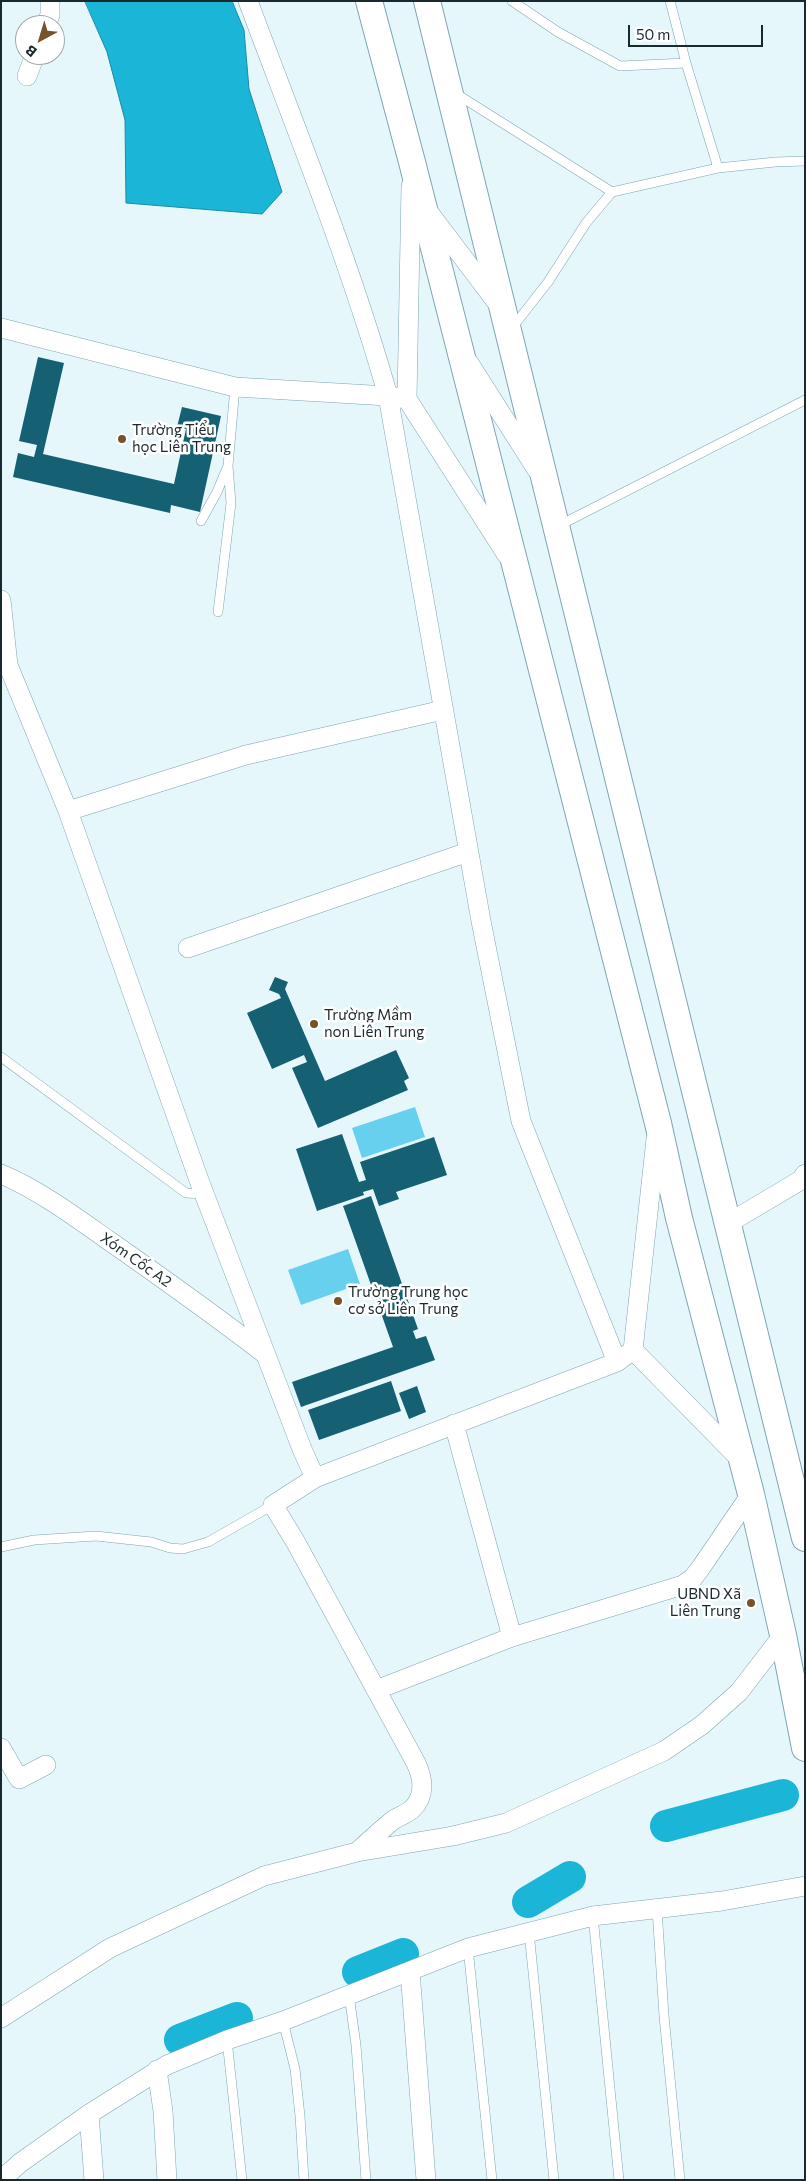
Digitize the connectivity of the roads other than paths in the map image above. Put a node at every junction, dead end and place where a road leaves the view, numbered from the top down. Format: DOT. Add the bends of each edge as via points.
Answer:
graph roads {
  1 [pos="50,1"];
  2 [pos="248,1"];
  3 [pos="369,1"];
  4 [pos="427,1"];
  5 [pos="512,1"];
  6 [pos="670,1"];
  7 [pos="50,15"];
  8 [pos="686,63"];
  9 [pos="31,65"];
  10 [pos="27,76"];
  11 [pos="449,90"];
  12 [pos="412,162"];
  13 [pos="805,162"];
  14 [pos="718,168"];
  15 [pos="612,192"];
  16 [pos="422,203"];
  17 [pos="501,308"];
  18 [pos="1,328"];
  19 [pos="507,334"];
  20 [pos="459,346"];
  21 [pos="235,386"];
  22 [pos="388,396"];
  23 [pos="407,399"];
  24 [pos="805,400"];
  25 [pos="228,466"];
  26 [pos="543,480"];
  27 [pos="201,520"];
  28 [pos="555,527"];
  29 [pos="514,567"];
  30 [pos="1,600"];
  31 [pos="218,612"];
  32 [pos="5,667"];
  33 [pos="443,710"];
  34 [pos="68,811"];
  35 [pos="468,852"];
  36 [pos="188,948"];
  37 [pos="1,1057"];
  38 [pos="658,1123"];
  39 [pos="1,1174"];
  40 [pos="803,1179"];
  41 [pos="204,1194"];
  42 [pos="727,1224"];
  43 [pos="633,1350"];
  44 [pos="266,1355"];
  45 [pos="617,1362"];
  46 [pos="454,1424"];
  47 [pos="741,1460"];
  48 [pos="315,1478"];
  49 [pos="751,1494"];
  50 [pos="273,1505"];
  51 [pos="805,1538"];
  52 [pos="1,1547"];
  53 [pos="783,1635"];
  54 [pos="512,1637"];
  55 [pos="376,1690"];
  56 [pos="1,1748"];
  57 [pos="805,1748"];
  58 [pos="46,1766"];
  59 [pos="357,1852"];
  60 [pos="805,1886"];
  61 [pos="657,1909"];
  62 [pos="593,1916"];
  63 [pos="528,1931"];
  64 [pos="468,1948"];
  65 [pos="410,1971"];
  66 [pos="349,1995"];
  67 [pos="1,2018"];
  68 [pos="283,2021"];
  69 [pos="227,2040"];
  70 [pos="157,2070"];
  71 [pos="89,2114"];
  72 [pos="1,2180"];
  73 [pos="94,2180"];
  74 [pos="167,2180"];
  75 [pos="242,2180"];
  76 [pos="304,2180"];
  77 [pos="366,2180"];
  78 [pos="426,2180"];
  79 [pos="492,2180"];
  80 [pos="554,2180"];
  81 [pos="619,2180"];
  82 [pos="680,2180"];
  1 -- 7 [label="street"];
  2 -- 22 [label="street" via="332,224"];
  3 -- 12 [label="main road"];
  4 -- 11 [label="main road"];
  5 -- 8 [label="lane" via="558,32 620,66"];
  6 -- 8 [label="lane"];
  8 -- 14 [label="lane"];
  9 -- 10 [label="street"];
  11 -- 15 [label="lane"];
  11 -- 17 [label="main road"];
  12 -- 16 [label="main road"];
  12 -- 23 [label="street"];
  13 -- 14 [label="lane"];
  14 -- 15 [label="lane"];
  15 -- 19 [label="lane"];
  16 -- 17 [label="street"];
  16 -- 20 [label="main road"];
  17 -- 19 [label="main road"];
  18 -- 21 [label="street"];
  19 -- 26 [label="main road"];
  20 -- 26 [label="street"];
  20 -- 29 [label="main road"];
  21 -- 22 [label="street"];
  21 -- 25 [label="lane"];
  22 -- 23 [label="street"];
  22 -- 33 [label="street"];
  23 -- 29 [label="street"];
  24 -- 28 [label="lane"];
  25 -- 27 [label="lane"];
  25 -- 31 [label="lane" via="231,503"];
  26 -- 28 [label="main road"];
  28 -- 42 [label="main road"];
  29 -- 38 [label="main road"];
  30 -- 32 [label="street"];
  32 -- 34 [label="street"];
  33 -- 34 [label="street" via="246,756"];
  33 -- 35 [label="street"];
  34 -- 41 [label="street"];
  35 -- 36 [label="street"];
  35 -- 45 [label="street" via="521,1121"];
  37 -- 41 [label="lane" via="186,1193"];
  38 -- 43 [label="street"];
  38 -- 47 [label="main road"];
  39 -- 44 [label="street, Xóm Cốc A2" via="53,1202 97,1232 203,1306"];
  40 -- 42 [label="street"];
  41 -- 44 [label="street"];
  42 -- 51 [label="main road"];
  43 -- 45 [label="street"];
  43 -- 47 [label="street"];
  44 -- 48 [label="street"];
  45 -- 46 [label="street"];
  46 -- 48 [label="street"];
  46 -- 54 [label="street"];
  47 -- 49 [label="main road"];
  48 -- 50 [label="street"];
  49 -- 53 [label="main road"];
  49 -- 54 [label="street" via="702,1566 683,1585"];
  50 -- 52 [label="lane" via="208,1542 183,1549 96,1536 34,1540"];
  50 -- 55 [label="street"];
  53 -- 57 [label="main road"];
  53 -- 59 [label="street" via="739,1692 702,1725 664,1751 506,1823 453,1836"];
  54 -- 55 [label="street"];
  55 -- 59 [label="street" via="418,1768 422,1786 420,1799 411,1810 394,1819"];
  56 -- 58 [label="street" via="19,1779"];
  59 -- 67 [label="street" via="264,1876 110,1948"];
  60 -- 61 [label="street"];
  61 -- 62 [label="street"];
  61 -- 82 [label="lane"];
  62 -- 63 [label="street"];
  62 -- 81 [label="lane"];
  63 -- 64 [label="street"];
  63 -- 80 [label="lane"];
  64 -- 65 [label="street"];
  64 -- 79 [label="lane"];
  65 -- 66 [label="street"];
  65 -- 78 [label="street"];
  66 -- 68 [label="street"];
  66 -- 77 [label="lane"];
  68 -- 69 [label="street"];
  68 -- 76 [label="lane" via="295,2069"];
  69 -- 70 [label="street"];
  69 -- 75 [label="lane"];
  70 -- 71 [label="street"];
  70 -- 74 [label="street"];
  71 -- 72 [label="street"];
  71 -- 73 [label="street"];
}
